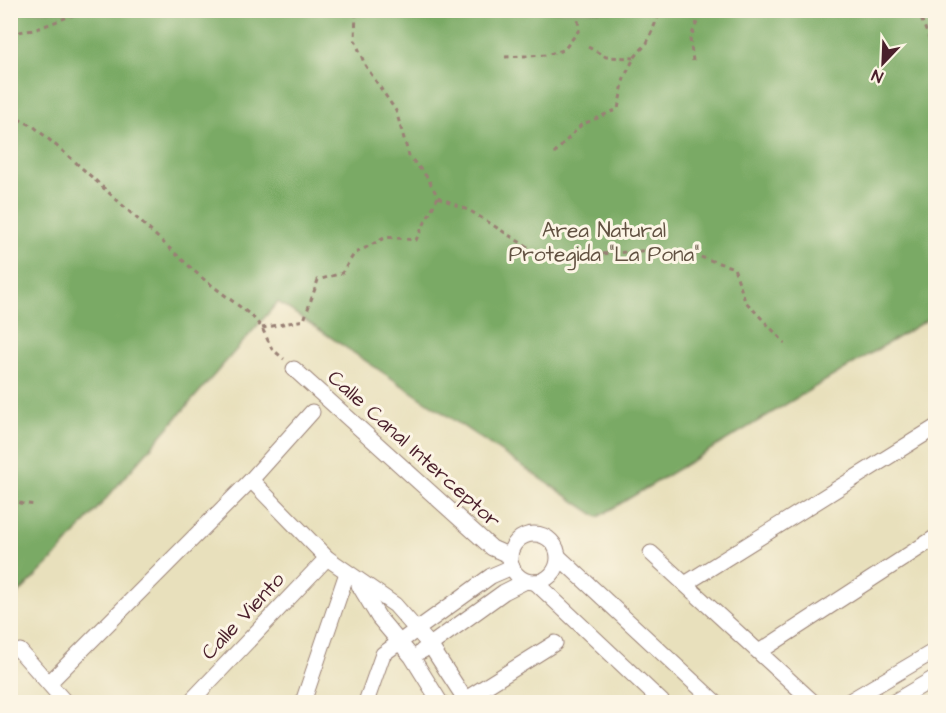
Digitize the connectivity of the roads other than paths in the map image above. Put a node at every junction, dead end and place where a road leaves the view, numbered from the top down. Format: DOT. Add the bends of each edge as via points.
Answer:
graph roads {
  1 [pos="294,369"];
  2 [pos="312,412"];
  3 [pos="936,427"];
  4 [pos="251,480"];
  5 [pos="936,537"];
  6 [pos="651,553"];
  7 [pos="559,557"];
  8 [pos="327,558"];
  9 [pos="511,561"];
  10 [pos="351,576"];
  11 [pos="530,581"];
  12 [pos="685,584"];
  13 [pos="418,630"];
  14 [pos="400,643"];
  15 [pos="555,643"];
  16 [pos="430,645"];
  17 [pos="936,650"];
  18 [pos="20,651"];
  19 [pos="759,652"];
  20 [pos="412,657"];
  21 [pos="936,677"];
  22 [pos="49,683"];
  23 [pos="65,702"];
  24 [pos="190,702"];
  25 [pos="303,702"];
  26 [pos="366,702"];
  27 [pos="440,702"];
  28 [pos="464,702"];
  29 [pos="662,702"];
  30 [pos="715,702"];
  31 [pos="813,702"];
  32 [pos="848,702"];
  33 [pos="894,702"];
  1 -- 9 [label="street, Calle Canal Interceptor"];
  2 -- 4 [label="street"];
  3 -- 12 [label="street"];
  4 -- 8 [label="street"];
  4 -- 22 [label="street"];
  5 -- 19 [label="street"];
  6 -- 12 [label="street"];
  7 -- 9 [label="street" via="553,542 531,533 516,541"];
  7 -- 11 [label="street" via="549,577"];
  7 -- 30 [label="street"];
  8 -- 10 [label="street"];
  8 -- 24 [label="street, Calle Viento"];
  9 -- 11 [label="street" via="519,577"];
  9 -- 13 [label="street"];
  10 -- 13 [label="street" via="395,605"];
  10 -- 14 [label="street"];
  10 -- 25 [label="street"];
  11 -- 16 [label="street" via="504,592"];
  11 -- 29 [label="street"];
  12 -- 19 [label="street"];
  13 -- 14 [label="street"];
  13 -- 16 [label="street"];
  14 -- 20 [label="street"];
  14 -- 26 [label="street" via="383,654"];
  15 -- 28 [label="street"];
  16 -- 20 [label="street"];
  16 -- 28 [label="street"];
  17 -- 32 [label="street"];
  18 -- 22 [label="street"];
  19 -- 31 [label="street"];
  20 -- 27 [label="street"];
  21 -- 33 [label="street"];
  22 -- 23 [label="street"];
}
